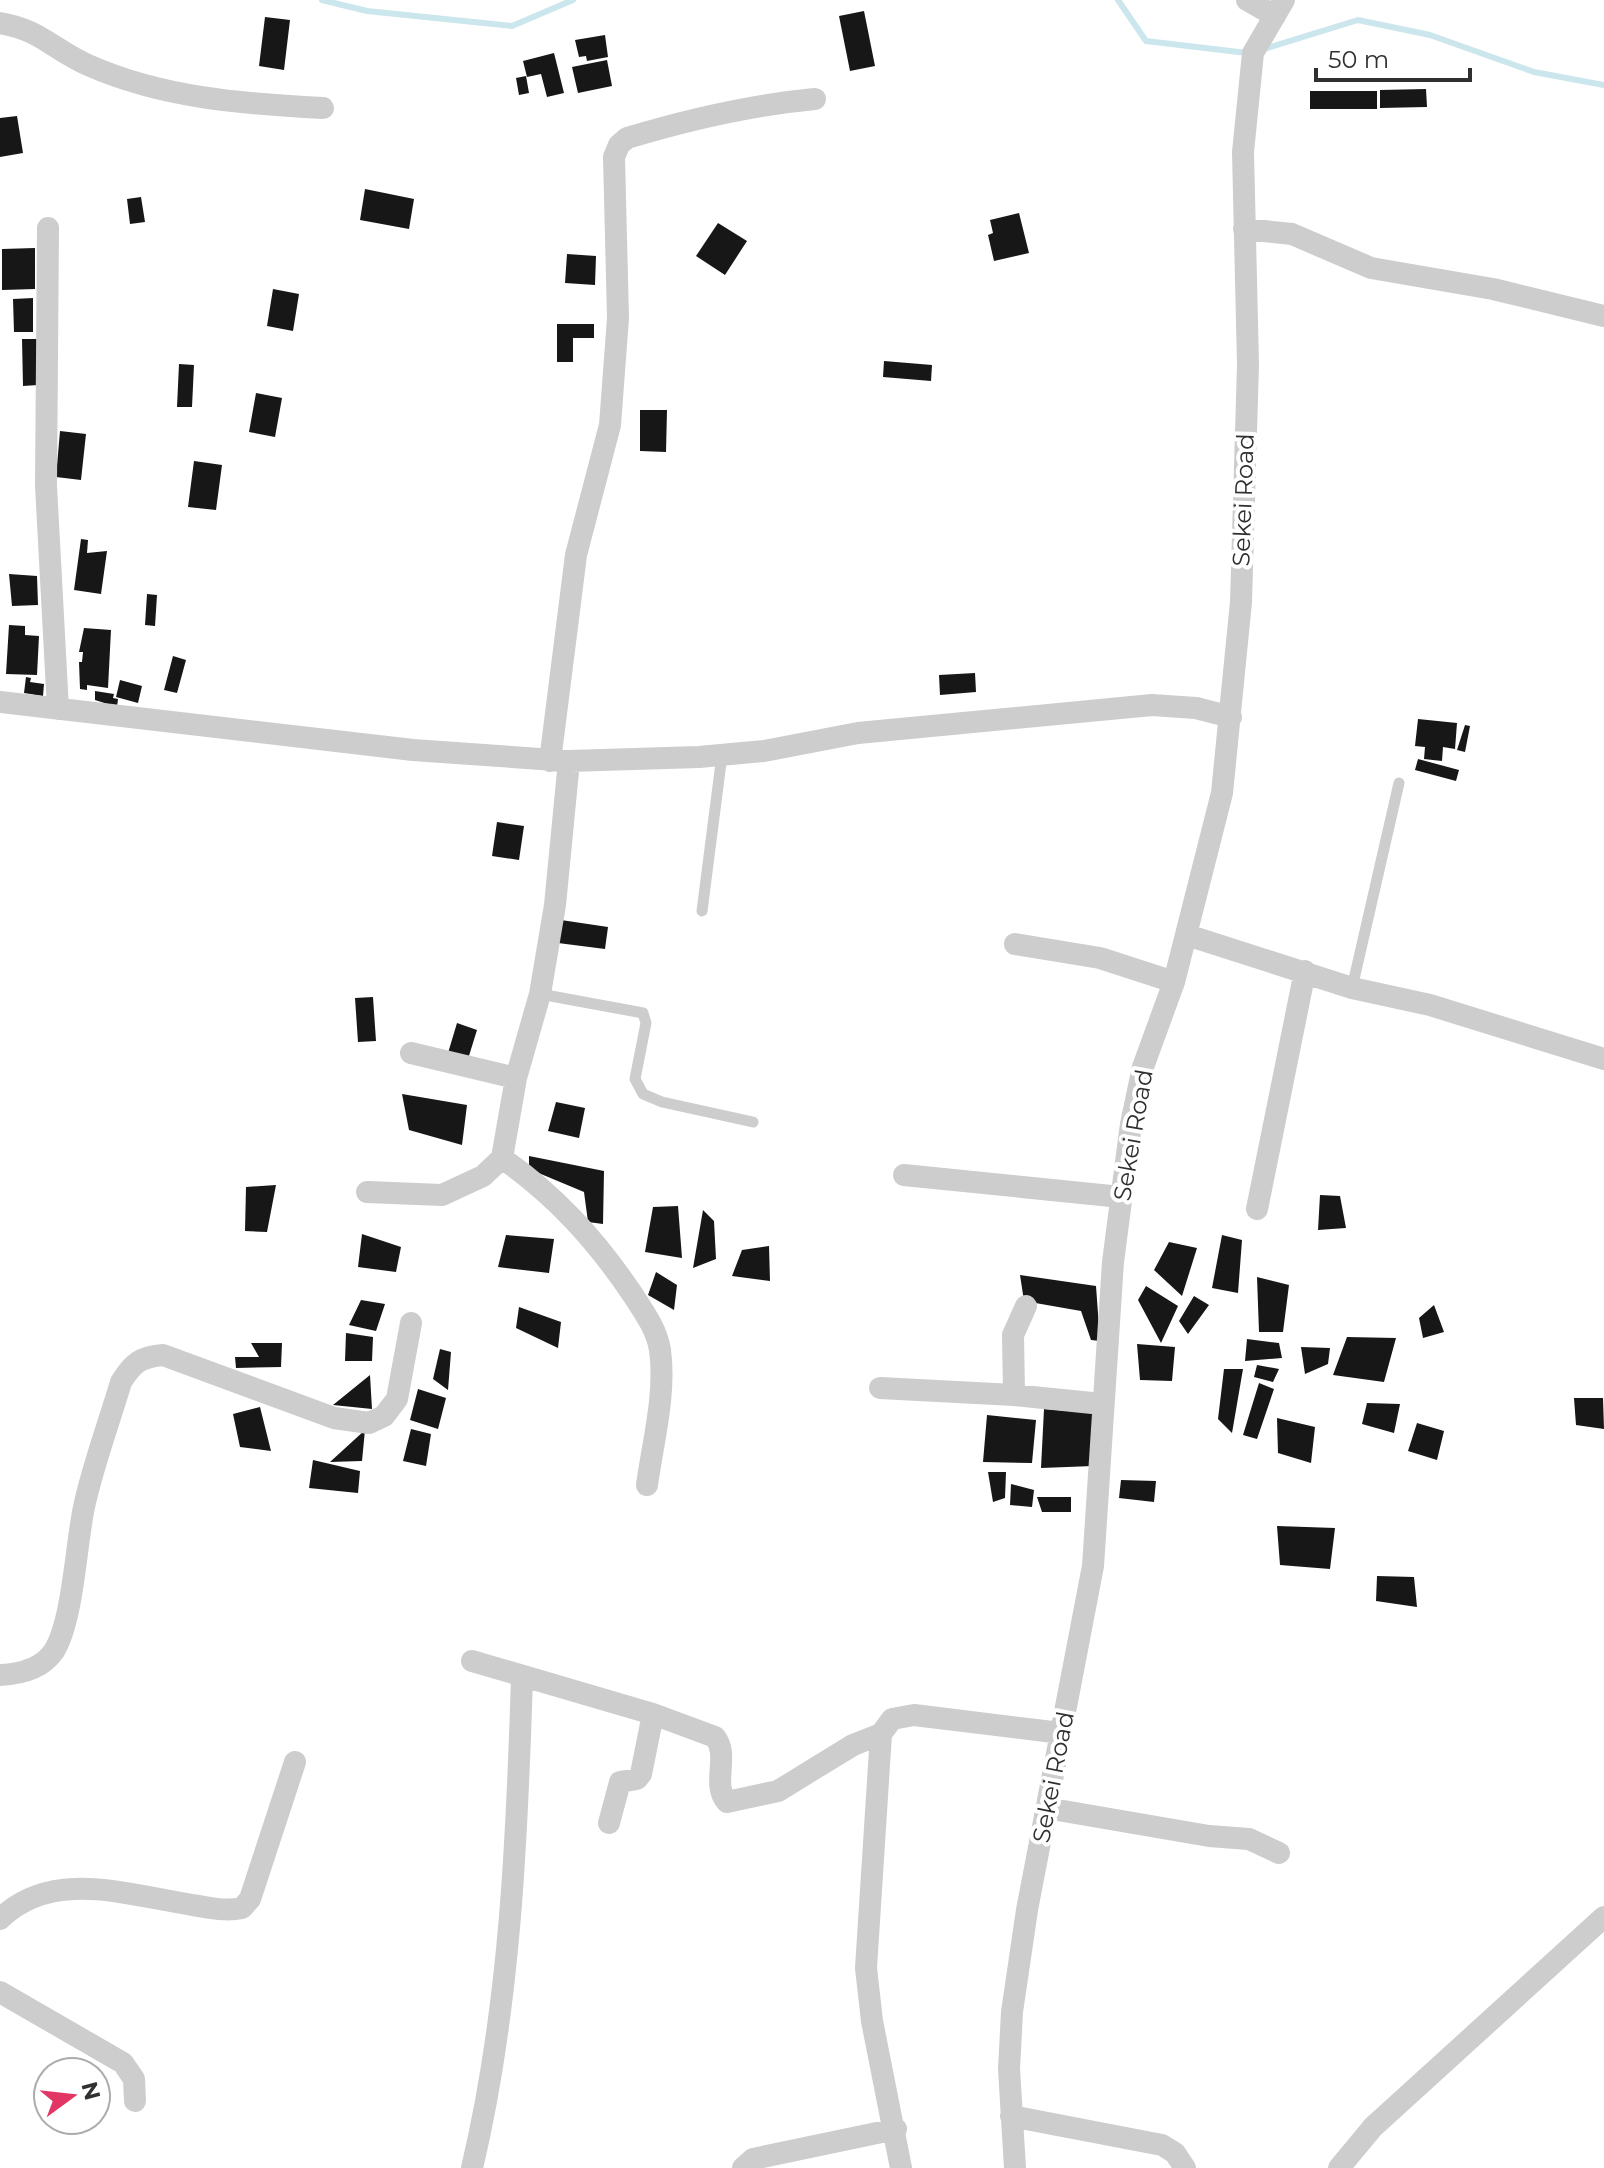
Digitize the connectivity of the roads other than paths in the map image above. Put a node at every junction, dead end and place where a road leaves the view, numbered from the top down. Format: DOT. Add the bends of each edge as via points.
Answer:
graph roads {
  1 [pos="1247,0"];
  2 [pos="1280,8"];
  3 [pos="0,23"];
  4 [pos="815,99"];
  5 [pos="323,108"];
  6 [pos="48,228"];
  7 [pos="1244,229"];
  8 [pos="1600,317"];
  9 [pos="0,702"];
  10 [pos="58,709"];
  11 [pos="1231,717"];
  12 [pos="722,755"];
  13 [pos="560,761"];
  14 [pos="1399,783"];
  15 [pos="702,911"];
  16 [pos="1187,935"];
  17 [pos="1015,944"];
  18 [pos="1305,971"];
  19 [pos="1174,982"];
  20 [pos="1352,988"];
  21 [pos="540,994"];
  22 [pos="411,1053"];
  23 [pos="1604,1059"];
  24 [pos="516,1078"];
  25 [pos="753,1122"];
  26 [pos="502,1158"];
  27 [pos="904,1175"];
  28 [pos="367,1192"];
  29 [pos="1121,1197"];
  30 [pos="1257,1209"];
  31 [pos="1026,1306"];
  32 [pos="411,1323"];
  33 [pos="880,1388"];
  34 [pos="1014,1395"];
  35 [pos="1102,1404"];
  36 [pos="647,1485"];
  37 [pos="472,1661"];
  38 [pos="0,1675"];
  39 [pos="522,1677"];
  40 [pos="653,1714"];
  41 [pos="1061,1733"];
  42 [pos="881,1734"];
  43 [pos="295,1762"];
  44 [pos="1046,1808"];
  45 [pos="609,1823"];
  46 [pos="1279,1853"];
  47 [pos="1604,1917"];
  48 [pos="0,1919"];
  49 [pos="0,1992"];
  50 [pos="135,2101"];
  51 [pos="1011,2116"];
  52 [pos="896,2129"];
  53 [pos="472,2168"];
  54 [pos="743,2168"];
  55 [pos="901,2168"];
  56 [pos="1015,2168"];
  57 [pos="1185,2168"];
  58 [pos="1339,2168"];
  1 -- 2 [label="street"];
  2 -- 7 [label="street, Sekei Road" via="1253,53 1243,152"];
  3 -- 5 [label="street" via="44,36 88,65 185,97"];
  4 -- 13 [label="street" via="696,118 627,138 614,157 618,318 610,425 576,555"];
  6 -- 10 [label="street" via="46,486"];
  7 -- 8 [label="street" via="1292,234 1371,268 1493,289"];
  7 -- 11 [label="street, Sekei Road" via="1248,365 1241,602"];
  9 -- 10 [label="street"];
  10 -- 13 [label="street" via="413,750"];
  11 -- 12 [label="street" via="1152,705 858,733"];
  11 -- 16 [label="street, Sekei Road" via="1222,793"];
  12 -- 13 [label="street"];
  12 -- 15 [label="lane"];
  13 -- 21 [label="street" via="555,905"];
  14 -- 20 [label="lane"];
  16 -- 18 [label="street"];
  16 -- 19 [label="street, Sekei Road"];
  17 -- 19 [label="street" via="1100,958"];
  18 -- 20 [label="street"];
  18 -- 30 [label="street"];
  19 -- 29 [label="street, Sekei Road" via="1143,1067"];
  20 -- 23 [label="street" via="1430,1005"];
  21 -- 24 [label="street"];
  21 -- 25 [label="lane" via="643,1013 646,1023 635,1079 643,1094"];
  22 -- 24 [label="street"];
  24 -- 26 [label="street"];
  26 -- 28 [label="street" via="483,1176 442,1195"];
  26 -- 36 [label="street" via="583,1226 649,1320 660,1345 662,1375"];
  27 -- 29 [label="street"];
  29 -- 35 [label="street, Sekei Road"];
  31 -- 34 [label="street" via="1013,1335"];
  32 -- 38 [label="street" via="397,1399 384,1416 369,1423 334,1418 163,1355 132,1364 121,1382 85,1504 56,1648 39,1666"];
  33 -- 34 [label="street"];
  34 -- 35 [label="street"];
  35 -- 41 [label="street, Sekei Road" via="1093,1566"];
  37 -- 39 [label="street"];
  39 -- 40 [label="street"];
  39 -- 53 [label="street" via="518,1822 489,2096"];
  40 -- 42 [label="street" via="718,1739 721,1792 733,1803 778,1791"];
  40 -- 45 [label="street" via="641,1774 620,1782"];
  41 -- 42 [label="street" via="914,1715 892,1719"];
  41 -- 44 [label="street, Sekei Road"];
  42 -- 52 [label="street" via="866,1968"];
  43 -- 48 [label="street" via="250,1899 242,1908 217,1909 86,1889 37,1893 20,1900"];
  44 -- 46 [label="street" via="1249,1839"];
  44 -- 51 [label="street, Sekei Road" via="1012,2012"];
  47 -- 58 [label="street" via="1373,2127"];
  49 -- 50 [label="street" via="123,2063 134,2079"];
  51 -- 56 [label="street, Sekei Road"];
  51 -- 57 [label="street" via="1162,2145"];
  52 -- 54 [label="street" via="753,2159"];
  52 -- 55 [label="street"];
}
